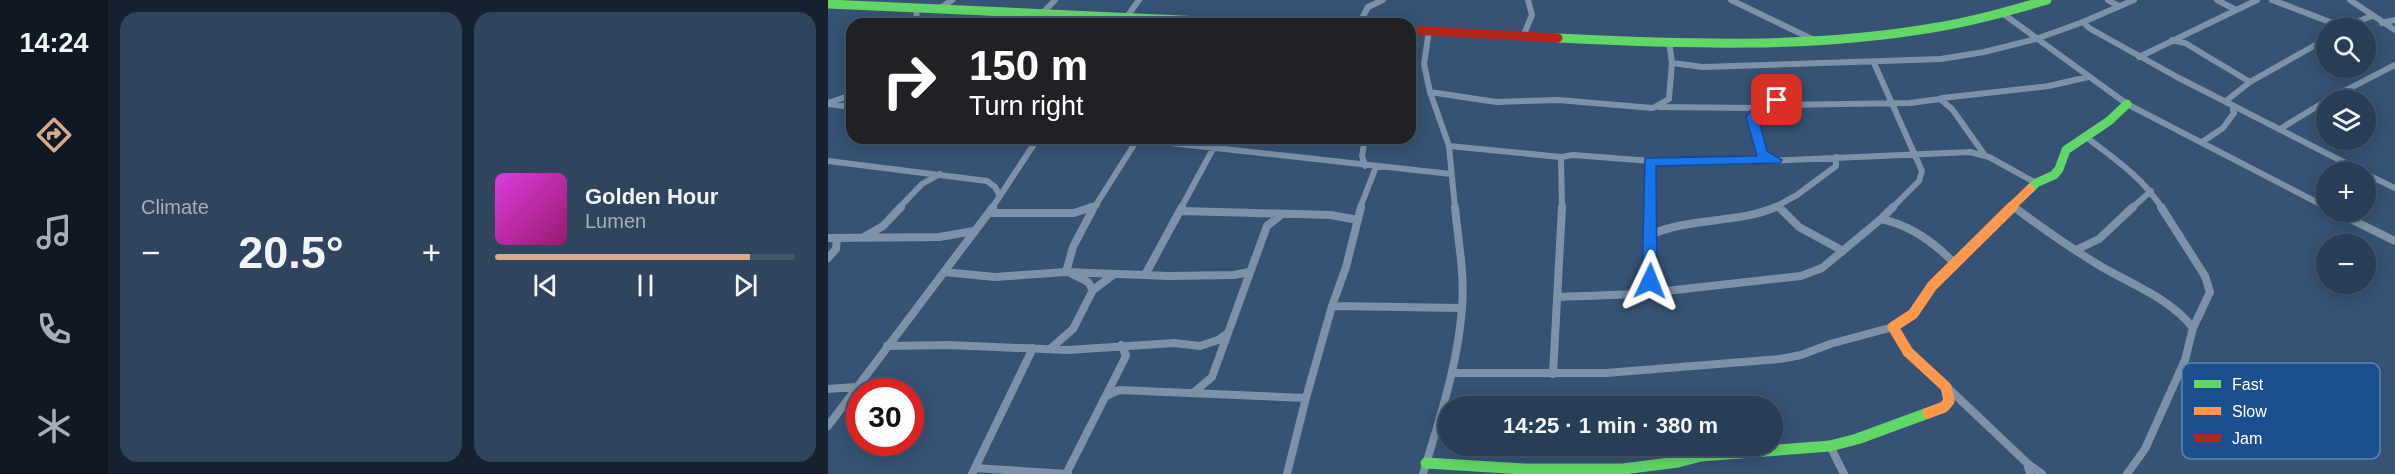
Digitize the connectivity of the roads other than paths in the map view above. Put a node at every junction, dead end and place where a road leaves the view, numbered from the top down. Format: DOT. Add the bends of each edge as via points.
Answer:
graph roads {
  1 [pos="952,0"];
  2 [pos="1055,0"];
  3 [pos="1139,0"];
  4 [pos="1383,0"];
  5 [pos="1528,0"];
  6 [pos="1731,0"];
  7 [pos="2046,0"];
  8 [pos="2108,0"];
  9 [pos="2134,0"];
  10 [pos="2217,0"];
  11 [pos="2257,0"];
  12 [pos="2272,0"];
  13 [pos="2350,0"];
  14 [pos="828,4"];
  15 [pos="915,6"];
  16 [pos="2119,6"];
  17 [pos="938,10"];
  18 [pos="2236,10"];
  19 [pos="1000,13"];
  20 [pos="2001,13"];
  21 [pos="1041,15"];
  22 [pos="2372,16"];
  23 [pos="996,18"];
  24 [pos="1089,18"];
  25 [pos="1123,18"];
  26 [pos="1362,18"];
  27 [pos="2317,18"];
  28 [pos="2367,18"];
  29 [pos="2395,20"];
  30 [pos="2083,22"];
  31 [pos="2382,23"];
  32 [pos="1416,30"];
  33 [pos="1429,30"];
  34 [pos="2395,30"];
  35 [pos="1524,34"];
  36 [pos="2180,36"];
  37 [pos="2036,39"];
  38 [pos="1814,40"];
  39 [pos="2172,40"];
  40 [pos="1669,41"];
  41 [pos="2185,43"];
  42 [pos="2316,45"];
  43 [pos="2139,57"];
  44 [pos="1672,63"];
  45 [pos="1874,63"];
  46 [pos="2395,65"];
  47 [pos="2088,77"];
  48 [pos="1773,78"];
  49 [pos="2250,82"];
  50 [pos="2343,90"];
  51 [pos="1430,92"];
  52 [pos="846,97"];
  53 [pos="1940,99"];
  54 [pos="1891,102"];
  55 [pos="2229,103"];
  56 [pos="828,104"];
  57 [pos="2127,104"];
  58 [pos="1775,105"];
  59 [pos="846,106"];
  60 [pos="1653,108"];
  61 [pos="1758,108"];
  62 [pos="2316,108"];
  63 [pos="2280,129"];
  64 [pos="2086,137"];
  65 [pos="2202,142"];
  66 [pos="1036,144"];
  67 [pos="1135,144"];
  68 [pos="1181,144"];
  69 [pos="1364,144"];
  70 [pos="1974,144"];
  71 [pos="1449,146"];
  72 [pos="1214,147"];
  73 [pos="1970,152"];
  74 [pos="1915,153"];
  75 [pos="1561,157"];
  76 [pos="1836,157"];
  77 [pos="1989,157"];
  78 [pos="828,160"];
  79 [pos="1776,160"];
  80 [pos="1640,161"];
  81 [pos="1650,161"];
  82 [pos="2343,162"];
  83 [pos="1365,166"];
  84 [pos="1376,167"];
  85 [pos="923,172"];
  86 [pos="1649,172"];
  87 [pos="940,174"];
  88 [pos="1451,174"];
  89 [pos="2376,179"];
  90 [pos="2036,183"];
  91 [pos="922,184"];
  92 [pos="2395,188"];
  93 [pos="2151,191"];
  94 [pos="1000,196"];
  95 [pos="2316,202"];
  96 [pos="1097,205"];
  97 [pos="2013,206"];
  98 [pos="1779,207"];
  99 [pos="1891,209"];
  100 [pos="1181,211"];
  101 [pos="1079,212"];
  102 [pos="989,213"];
  103 [pos="1265,214"];
  104 [pos="1281,215"];
  105 [pos="1881,219"];
  106 [pos="1358,220"];
  107 [pos="1087,222"];
  108 [pos="2356,222"];
  109 [pos="1899,223"];
  110 [pos="1267,226"];
  111 [pos="974,231"];
  112 [pos="1650,235"];
  113 [pos="952,236"];
  114 [pos="828,238"];
  115 [pos="837,238"];
  116 [pos="858,238"];
  117 [pos="2395,241"];
  118 [pos="963,245"];
  119 [pos="836,249"];
  120 [pos="2076,250"];
  121 [pos="1843,251"];
  122 [pos="1946,254"];
  123 [pos="1964,256"];
  124 [pos="828,258"];
  125 [pos="1955,264"];
  126 [pos="945,272"];
  127 [pos="1068,272"];
  128 [pos="1249,272"];
  129 [pos="1113,275"];
  130 [pos="1145,275"];
  131 [pos="1093,290"];
  132 [pos="1640,294"];
  133 [pos="1557,297"];
  134 [pos="1332,306"];
  135 [pos="1462,308"];
  136 [pos="1893,327"];
  137 [pos="2193,328"];
  138 [pos="1228,333"];
  139 [pos="1208,344"];
  140 [pos="1121,345"];
  141 [pos="886,346"];
  142 [pos="1033,348"];
  143 [pos="1050,349"];
  144 [pos="1222,350"];
  145 [pos="2184,363"];
  146 [pos="2182,367"];
  147 [pos="1452,373"];
  148 [pos="1553,374"];
  149 [pos="1212,377"];
  150 [pos="862,378"];
  151 [pos="1946,387"];
  152 [pos="846,388"];
  153 [pos="828,389"];
  154 [pos="1193,393"];
  155 [pos="1221,394"];
  156 [pos="1108,395"];
  157 [pos="1306,398"];
  158 [pos="846,400"];
  159 [pos="828,426"];
  160 [pos="1830,446"];
  161 [pos="2027,463"];
  162 [pos="1424,468"];
  163 [pos="973,471"];
  164 [pos="1067,474"];
  165 [pos="1287,474"];
  166 [pos="1844,474"];
  167 [pos="2030,474"];
  168 [pos="2042,474"];
  169 [pos="2127,474"];
  1 -- 17 [label="street"];
  2 -- 21 [label="street"];
  3 -- 25 [label="street"];
  4 -- 26 [label="street" via="1368,7"];
  5 -- 35 [label="street" via="1532,15"];
  6 -- 38 [label="street"];
  7 -- 20 [label="main road"];
  8 -- 16 [label="street"];
  9 -- 16 [label="street"];
  10 -- 18 [label="street"];
  11 -- 18 [label="street"];
  12 -- 27 [label="street"];
  13 -- 22 [label="street"];
  14 -- 15 [label="main road"];
  15 -- 17 [label="main road"];
  16 -- 30 [label="street"];
  17 -- 19 [label="main road"];
  18 -- 36 [label="street"];
  19 -- 21 [label="main road"];
  19 -- 23 [label="street"];
  20 -- 37 [label="street"];
  20 -- 38 [label="main road" via="1915,31"];
  21 -- 24 [label="main road"];
  22 -- 28 [label="street"];
  22 -- 31 [label="street"];
  29 -- 31 [label="street"];
  30 -- 37 [label="street"];
  30 -- 43 [label="street"];
  31 -- 34 [label="street"];
  32 -- 33 [label="main road"];
  33 -- 35 [label="main road"];
  33 -- 51 [label="street" via="1424,64"];
  35 -- 40 [label="main road"];
  36 -- 39 [label="street"];
  36 -- 41 [label="street"];
  37 -- 45 [label="street" via="1960,56"];
  37 -- 47 [label="street"];
  38 -- 40 [label="main road"];
  39 -- 41 [label="street"];
  39 -- 43 [label="street"];
  40 -- 44 [label="street"];
  41 -- 49 [label="street"];
  42 -- 49 [label="street"];
  43 -- 55 [label="street"];
  44 -- 45 [label="street" via="1703,67"];
  44 -- 60 [label="street" via="1669,99"];
  45 -- 54 [label="street"];
  46 -- 50 [label="street"];
  47 -- 53 [label="street" via="2049,86"];
  47 -- 57 [label="street"];
  48 -- 58 [label="street"];
  49 -- 55 [label="street"];
  51 -- 60 [label="street" via="1496,102 1558,100"];
  51 -- 71 [label="street"];
  52 -- 56 [label="street"];
  53 -- 54 [label="street"];
  53 -- 70 [label="street" via="1949,105"];
  54 -- 58 [label="street"];
  54 -- 74 [label="street"];
  55 -- 63 [label="street"];
  55 -- 65 [label="street" via="2234,113 2226,125"];
  56 -- 59 [label="street"];
  57 -- 64 [label="main road"];
  57 -- 65 [label="street"];
  58 -- 61 [label="street"];
  60 -- 61 [label="street"];
  61 -- 79 [label="street" via="1752,117 1761,154"];
  62 -- 63 [label="street"];
  63 -- 82 [label="street"];
  64 -- 90 [label="main road" via="2066,150 2054,175"];
  64 -- 93 [label="street" via="2133,172"];
  65 -- 95 [label="street"];
  66 -- 94 [label="street"];
  67 -- 96 [label="street"];
  68 -- 72 [label="street"];
  69 -- 83 [label="street"];
  70 -- 73 [label="street"];
  70 -- 77 [label="street"];
  71 -- 75 [label="street"];
  71 -- 88 [label="street"];
  72 -- 83 [label="street"];
  72 -- 100 [label="street"];
  73 -- 74 [label="street"];
  73 -- 77 [label="street"];
  74 -- 76 [label="street"];
  74 -- 99 [label="street" via="1922,177"];
  75 -- 80 [label="street" via="1585,155"];
  75 -- 133 [label="street"];
  76 -- 79 [label="street"];
  76 -- 98 [label="street" via="1832,170"];
  77 -- 90 [label="street"];
  78 -- 85 [label="street"];
  79 -- 81 [label="street"];
  80 -- 81 [label="street"];
  80 -- 86 [label="street"];
  81 -- 86 [label="street"];
  83 -- 84 [label="street"];
  84 -- 88 [label="street"];
  84 -- 106 [label="street"];
  85 -- 87 [label="street"];
  85 -- 91 [label="street"];
  86 -- 112 [label="street"];
  87 -- 91 [label="street"];
  87 -- 94 [label="street" via="987,181"];
  88 -- 135 [label="street"];
  89 -- 92 [label="street"];
  90 -- 97 [label="main road"];
  91 -- 116 [label="street" via="883,226"];
  93 -- 120 [label="street" via="2107,235"];
  93 -- 137 [label="street" via="2208,285 2209,298"];
  94 -- 102 [label="street"];
  96 -- 101 [label="street"];
  96 -- 107 [label="street"];
  97 -- 120 [label="street"];
  97 -- 123 [label="main road"];
  98 -- 112 [label="street" via="1757,214 1667,227"];
  98 -- 121 [label="street" via="1806,230"];
  99 -- 105 [label="street"];
  99 -- 109 [label="street"];
  100 -- 103 [label="street"];
  100 -- 130 [label="street"];
  101 -- 102 [label="street"];
  101 -- 107 [label="street"];
  102 -- 111 [label="street"];
  103 -- 104 [label="street"];
  103 -- 110 [label="street"];
  104 -- 106 [label="street" via="1331,215"];
  104 -- 110 [label="street"];
  105 -- 109 [label="street"];
  105 -- 121 [label="street"];
  106 -- 134 [label="street"];
  107 -- 127 [label="street" via="1066,259 1064,266"];
  108 -- 117 [label="street"];
  109 -- 122 [label="street"];
  110 -- 128 [label="street"];
  111 -- 113 [label="street"];
  111 -- 118 [label="street"];
  112 -- 132 [label="street" via="1650,281"];
  113 -- 116 [label="street"];
  113 -- 118 [label="street"];
  114 -- 115 [label="street"];
  115 -- 116 [label="street"];
  115 -- 119 [label="street"];
  116 -- 119 [label="street"];
  118 -- 126 [label="street"];
  119 -- 124 [label="street"];
  120 -- 137 [label="street" via="2176,309"];
  121 -- 132 [label="street" via="1822,268 1801,276"];
  122 -- 123 [label="street"];
  122 -- 125 [label="street"];
  123 -- 125 [label="main road"];
  125 -- 136 [label="main road" via="1932,286 1913,314"];
  126 -- 127 [label="street" via="995,277"];
  126 -- 141 [label="street"];
  127 -- 129 [label="street"];
  127 -- 131 [label="street" via="1088,282"];
  128 -- 130 [label="street"];
  128 -- 138 [label="street"];
  129 -- 130 [label="street"];
  129 -- 131 [label="street"];
  131 -- 143 [label="street" via="1073,329"];
  132 -- 133 [label="street"];
  133 -- 148 [label="street"];
  134 -- 135 [label="street"];
  134 -- 157 [label="street"];
  135 -- 147 [label="street"];
  136 -- 148 [label="street" via="1780,359 1606,374"];
  136 -- 151 [label="main road" via="1908,352"];
  137 -- 145 [label="street"];
  138 -- 139 [label="street"];
  138 -- 144 [label="street"];
  139 -- 140 [label="street"];
  139 -- 144 [label="street"];
  140 -- 143 [label="street"];
  140 -- 156 [label="street" via="1126,355"];
  141 -- 142 [label="street"];
  141 -- 150 [label="street"];
  142 -- 143 [label="street"];
  142 -- 163 [label="street"];
  144 -- 149 [label="street"];
  146 -- 169 [label="street" via="2145,449"];
  147 -- 148 [label="street"];
  147 -- 162 [label="street"];
  149 -- 154 [label="street"];
  149 -- 155 [label="street"];
  151 -- 160 [label="main road" via="1949,401 1944,407"];
  151 -- 161 [label="street"];
  152 -- 153 [label="street"];
  154 -- 155 [label="street"];
  154 -- 156 [label="street" via="1119,390"];
  155 -- 157 [label="street"];
  156 -- 164 [label="street"];
  157 -- 165 [label="street"];
  158 -- 159 [label="street"];
  160 -- 162 [label="main road" via="1701,456 1623,469"];
  160 -- 166 [label="street"];
  161 -- 167 [label="street"];
  161 -- 168 [label="street"];
  163 -- 164 [label="street"];
}
